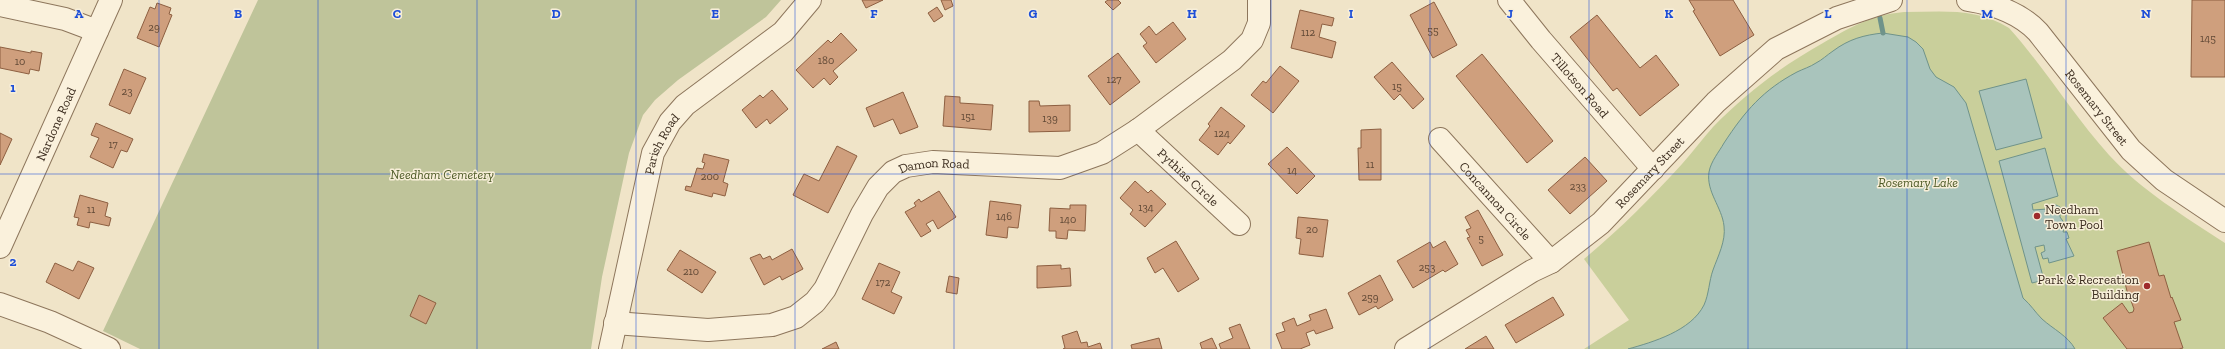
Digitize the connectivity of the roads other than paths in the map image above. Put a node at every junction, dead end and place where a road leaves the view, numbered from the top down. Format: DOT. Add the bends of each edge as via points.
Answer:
graph roads {
  1 [pos="111,0"];
  2 [pos="810,0"];
  3 [pos="1259,0"];
  4 [pos="1509,0"];
  5 [pos="1891,0"];
  6 [pos="1968,0"];
  7 [pos="0,5"];
  8 [pos="2019,7"];
  9 [pos="97,31"];
  10 [pos="1138,130"];
  11 [pos="1440,139"];
  12 [pos="1653,170"];
  13 [pos="2225,221"];
  14 [pos="1239,224"];
  15 [pos="0,247"];
  16 [pos="1551,262"];
  17 [pos="0,304"];
  18 [pos="615,323"];
  19 [pos="109,349"];
  20 [pos="610,349"];
  21 [pos="1406,349"];
  1 -- 9 [label="street, Nardone Road"];
  2 -- 18 [label="street, Parish Road" via="783,32 685,105 670,122 653,153"];
  3 -- 10 [label="street, Damon Road" via="1259,23 1252,40 1232,60"];
  4 -- 12 [label="street, Tillotson Road" via="1540,40"];
  5 -- 12 [label="street, Rosemary Street" via="1837,18 1776,49 1716,102"];
  6 -- 8 [label="street, Rosemary Street" via="1998,7"];
  7 -- 9 [label="street" via="65,19"];
  8 -- 13 [label="street, Rosemary Street" via="2131,150 2169,183"];
  9 -- 15 [label="street, Nardone Road"];
  10 -- 14 [label="street, Pythias Circle"];
  10 -- 18 [label="street, Damon Road" via="1102,153 1060,168 933,162 906,166 893,172 878,187 862,214 825,289 806,311 787,320 751,328 708,330"];
  11 -- 16 [label="street, Concannon Circle"];
  12 -- 16 [label="street, Rosemary Street" via="1601,223"];
  16 -- 21 [label="street, Rosemary Street" via="1532,271"];
  17 -- 19 [label="street" via="50,322"];
  18 -- 20 [label="street, Parish Road"];
}
